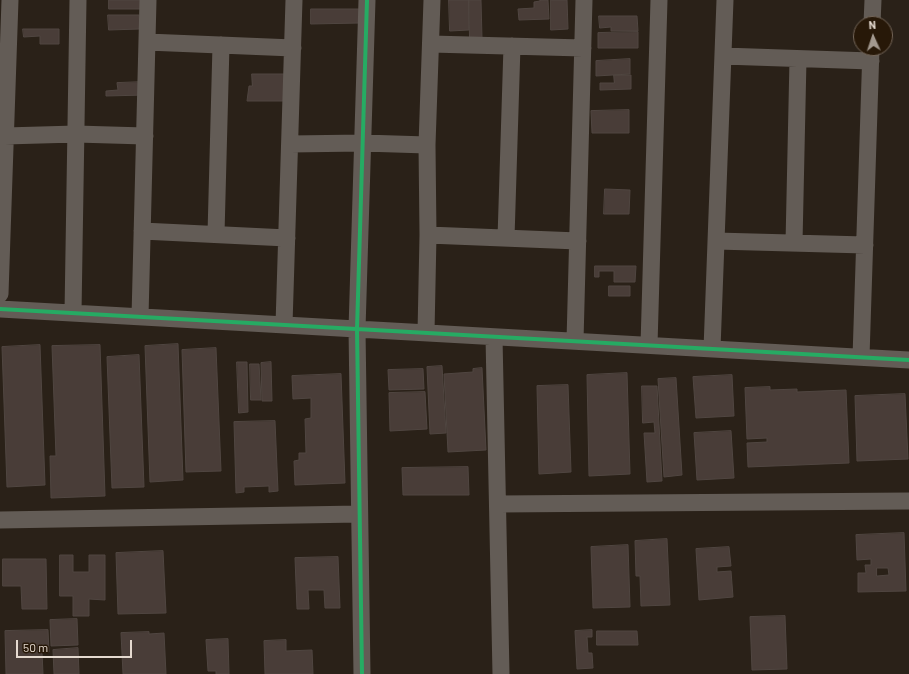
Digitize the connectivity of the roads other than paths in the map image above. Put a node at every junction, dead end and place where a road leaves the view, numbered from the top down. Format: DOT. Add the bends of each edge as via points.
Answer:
graph roads {
  1 [pos="10,0"];
  2 [pos="78,0"];
  3 [pos="148,0"];
  4 [pos="294,0"];
  5 [pos="367,0"];
  6 [pos="432,0"];
  7 [pos="584,0"];
  8 [pos="659,0"];
  9 [pos="725,0"];
  10 [pos="873,0"];
  11 [pos="872,16"];
  12 [pos="147,42"];
  13 [pos="431,44"];
  14 [pos="221,45"];
  15 [pos="512,46"];
  16 [pos="293,48"];
  17 [pos="583,48"];
  18 [pos="4,52"];
  19 [pos="723,56"];
  20 [pos="853,56"];
  21 [pos="871,56"];
  22 [pos="798,59"];
  23 [pos="76,134"];
  24 [pos="5,136"];
  25 [pos="145,136"];
  26 [pos="363,143"];
  27 [pos="290,144"];
  28 [pos="427,145"];
  29 [pos="1,229"];
  30 [pos="142,231"];
  31 [pos="216,234"];
  32 [pos="428,235"];
  33 [pos="287,238"];
  34 [pos="506,238"];
  35 [pos="578,241"];
  36 [pos="716,241"];
  37 [pos="794,243"];
  38 [pos="865,245"];
  39 [pos="0,294"];
  40 [pos="0,309"];
  41 [pos="73,313"];
  42 [pos="140,317"];
  43 [pos="284,325"];
  44 [pos="357,329"];
  45 [pos="426,333"];
  46 [pos="494,337"];
  47 [pos="575,341"];
  48 [pos="648,345"];
  49 [pos="712,349"];
  50 [pos="861,357"];
  51 [pos="909,360"];
  52 [pos="909,501"];
  53 [pos="498,504"];
  54 [pos="359,514"];
  55 [pos="0,520"];
  56 [pos="362,674"];
  57 [pos="501,674"];
  1 -- 18 [label="street"];
  2 -- 23 [label="street"];
  3 -- 12 [label="street"];
  4 -- 16 [label="street"];
  5 -- 26 [label="street"];
  6 -- 13 [label="street"];
  7 -- 17 [label="street"];
  8 -- 48 [label="street"];
  9 -- 19 [label="street"];
  10 -- 11 [label="street"];
  12 -- 14 [label="street"];
  12 -- 25 [label="street"];
  13 -- 15 [label="street"];
  13 -- 28 [label="street"];
  14 -- 16 [label="street"];
  14 -- 31 [label="street"];
  15 -- 17 [label="street"];
  15 -- 34 [label="street"];
  16 -- 27 [label="street"];
  17 -- 35 [label="street"];
  18 -- 24 [label="street"];
  19 -- 22 [label="street"];
  19 -- 36 [label="street"];
  20 -- 22 [label="street"];
  21 -- 38 [label="street"];
  22 -- 37 [label="street"];
  23 -- 24 [label="street"];
  23 -- 25 [label="street"];
  23 -- 41 [label="street"];
  24 -- 29 [label="street"];
  25 -- 30 [label="street"];
  26 -- 27 [label="street"];
  26 -- 28 [label="street"];
  26 -- 44 [label="street"];
  27 -- 33 [label="street"];
  28 -- 32 [label="street"];
  29 -- 39 [label="street"];
  30 -- 31 [label="street"];
  30 -- 42 [label="street"];
  31 -- 33 [label="street"];
  32 -- 34 [label="street"];
  32 -- 45 [label="street"];
  33 -- 43 [label="street"];
  34 -- 35 [label="street"];
  35 -- 47 [label="street"];
  36 -- 37 [label="street"];
  36 -- 49 [label="street"];
  37 -- 38 [label="street"];
  38 -- 50 [label="street"];
  40 -- 41 [label="street"];
  41 -- 42 [label="street"];
  42 -- 43 [label="street"];
  43 -- 44 [label="street"];
  44 -- 45 [label="street"];
  44 -- 54 [label="street"];
  45 -- 46 [label="street"];
  46 -- 47 [label="street"];
  46 -- 53 [label="street"];
  47 -- 48 [label="street"];
  48 -- 49 [label="street"];
  49 -- 50 [label="street"];
  50 -- 51 [label="street"];
  52 -- 53 [label="street"];
  53 -- 57 [label="street"];
  54 -- 55 [label="street"];
  54 -- 56 [label="street"];
}
